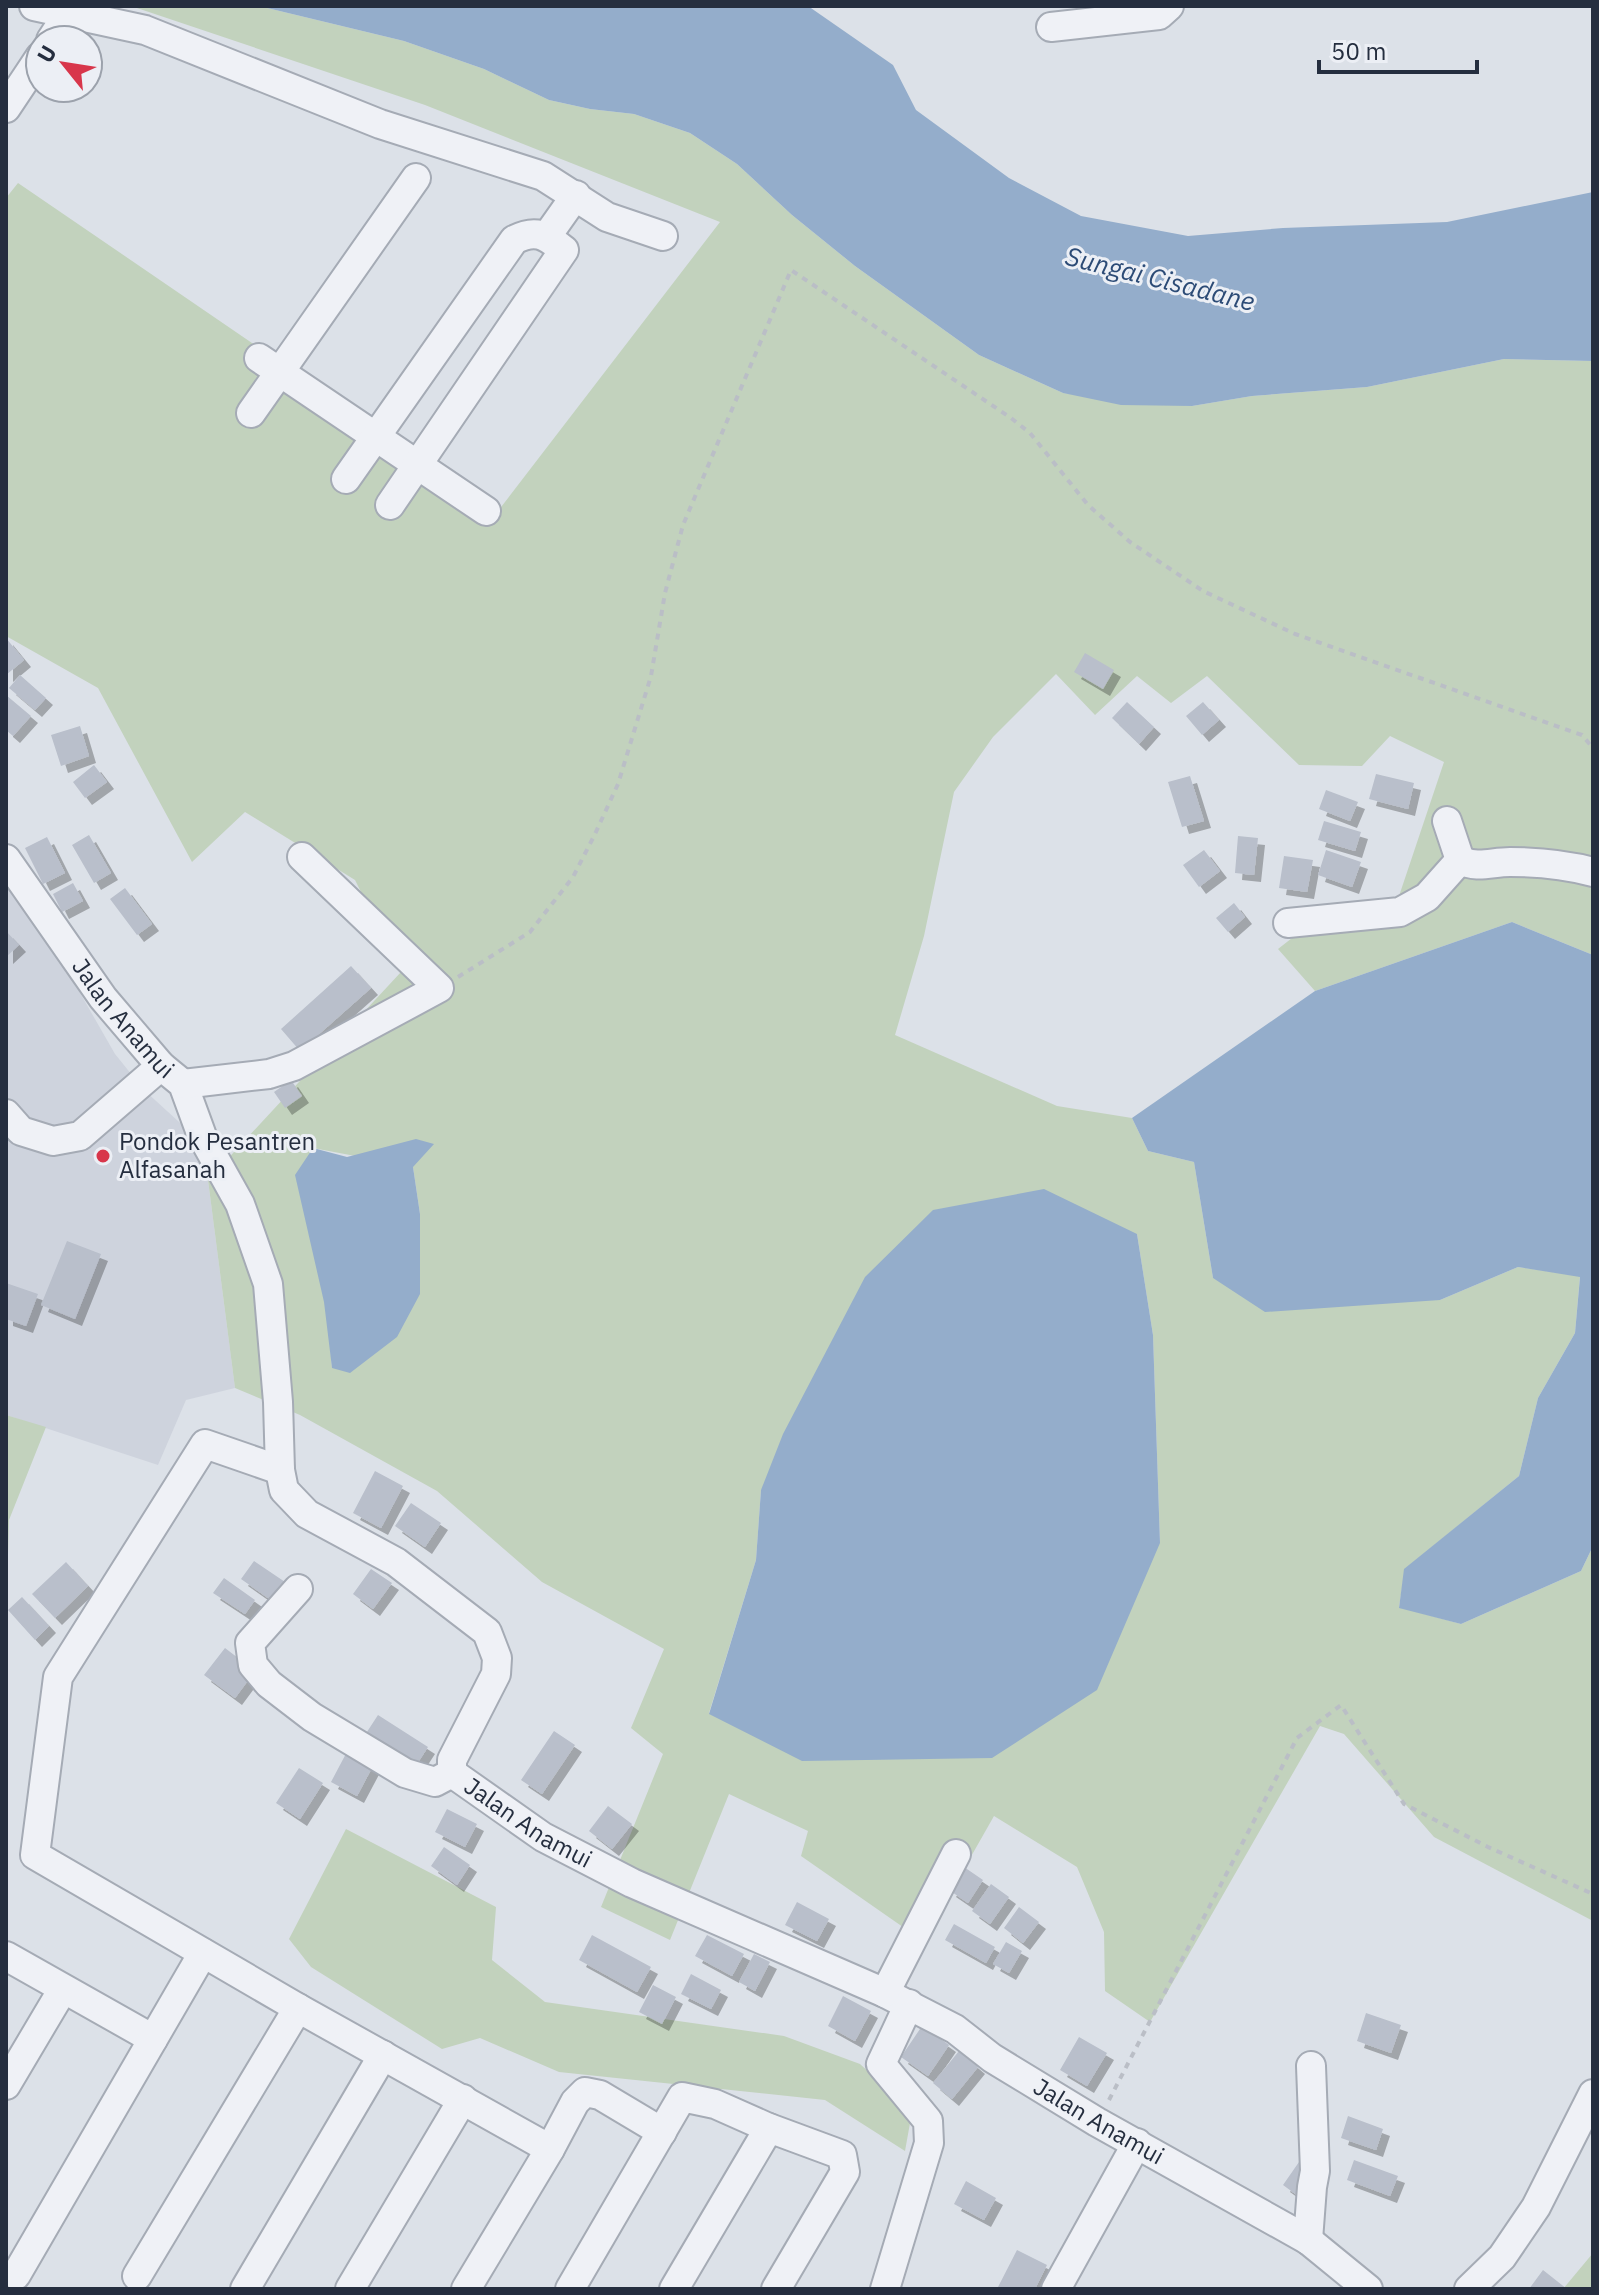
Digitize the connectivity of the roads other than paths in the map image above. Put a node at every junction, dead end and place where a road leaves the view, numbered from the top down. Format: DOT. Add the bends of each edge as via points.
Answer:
graph roads {
  1 [pos="34,6"];
  2 [pos="1169,6"];
  3 [pos="68,14"];
  4 [pos="61,24"];
  5 [pos="1051,27"];
  6 [pos="24,81"];
  7 [pos="6,108"];
  8 [pos="416,178"];
  9 [pos="576,195"];
  10 [pos="547,236"];
  11 [pos="663,236"];
  12 [pos="269,365"];
  13 [pos="251,413"];
  14 [pos="376,437"];
  15 [pos="417,465"];
  16 [pos="346,479"];
  17 [pos="390,505"];
  18 [pos="486,511"];
  19 [pos="1447,821"];
  20 [pos="302,857"];
  21 [pos="6,859"];
  22 [pos="1460,860"];
  23 [pos="1593,872"];
  24 [pos="1288,923"];
  25 [pos="161,1066"];
  26 [pos="183,1084"];
  27 [pos="6,1114"];
  28 [pos="280,1470"];
  29 [pos="298,1589"];
  30 [pos="452,1773"];
  31 [pos="956,1854"];
  32 [pos="203,1953"];
  33 [pos="6,1956"];
  34 [pos="63,1989"];
  35 [pos="897,1999"];
  36 [pos="298,2008"];
  37 [pos="153,2039"];
  38 [pos="383,2055"];
  39 [pos="1311,2066"];
  40 [pos="9,2074"];
  41 [pos="1593,2094"];
  42 [pos="463,2099"];
  43 [pos="769,2128"];
  44 [pos="662,2132"];
  45 [pos="1137,2143"];
  46 [pos="550,2149"];
  47 [pos="1308,2240"];
  48 [pos="16,2275"];
  49 [pos="137,2276"];
  50 [pos="245,2289"];
  51 [pos="350,2289"];
  52 [pos="466,2289"];
  53 [pos="570,2289"];
  54 [pos="674,2289"];
  55 [pos="776,2289"];
  56 [pos="885,2289"];
  57 [pos="1056,2289"];
  58 [pos="1368,2289"];
  59 [pos="1469,2289"];
  1 -- 3 [label="street"];
  2 -- 5 [label="street" via="1159,15"];
  3 -- 4 [label="street"];
  3 -- 9 [label="street" via="145,30 380,124 543,176"];
  6 -- 7 [label="street"];
  8 -- 12 [label="street"];
  9 -- 10 [label="street"];
  9 -- 11 [label="street" via="607,217"];
  10 -- 14 [label="street" via="527,233 514,240"];
  10 -- 15 [label="street" via="564,250"];
  12 -- 13 [label="street"];
  12 -- 14 [label="street"];
  14 -- 15 [label="street"];
  14 -- 16 [label="street"];
  15 -- 17 [label="street"];
  15 -- 18 [label="street"];
  19 -- 22 [label="street"];
  20 -- 26 [label="street" via="439,988 294,1066"];
  21 -- 25 [label="street, Jalan Anamui" via="103,998"];
  22 -- 23 [label="street" via="1473,867 1508,862"];
  22 -- 24 [label="street" via="1427,897 1400,912"];
  25 -- 26 [label="street, Jalan Anamui"];
  25 -- 27 [label="street" via="80,1136 53,1141 21,1131"];
  26 -- 28 [label="street, Jalan Anamui" via="202,1136 240,1204 268,1284"];
  28 -- 30 [label="street, Jalan Anamui" via="284,1490 307,1514 396,1562 487,1632 497,1658 496,1674 452,1760"];
  28 -- 32 [label="street" via="205,1444 58,1677 35,1855"];
  29 -- 30 [label="street" via="250,1643 253,1665 261,1675 312,1717 405,1773 435,1782"];
  30 -- 35 [label="street, Jalan Anamui" via="543,1837 632,1883"];
  31 -- 35 [label="street"];
  32 -- 36 [label="street"];
  32 -- 37 [label="street"];
  33 -- 34 [label="street"];
  34 -- 37 [label="street"];
  34 -- 40 [label="street"];
  35 -- 45 [label="street, Jalan Anamui" via="955,2029 992,2058"];
  35 -- 56 [label="street" via="881,2064 928,2121 929,2143"];
  36 -- 38 [label="street"];
  36 -- 49 [label="street"];
  37 -- 48 [label="street"];
  38 -- 42 [label="street"];
  38 -- 50 [label="street"];
  39 -- 47 [label="street" via="1315,2171"];
  41 -- 59 [label="street" via="1536,2207 1502,2257"];
  42 -- 46 [label="street"];
  42 -- 51 [label="street"];
  43 -- 44 [label="street" via="715,2104 682,2097"];
  43 -- 54 [label="street"];
  43 -- 55 [label="street" via="842,2155 845,2172"];
  44 -- 46 [label="street" via="600,2095 585,2092"];
  44 -- 53 [label="street"];
  45 -- 47 [label="street, Jalan Anamui"];
  45 -- 57 [label="street"];
  46 -- 52 [label="street"];
  47 -- 58 [label="street, Jalan Anamui"];
}
